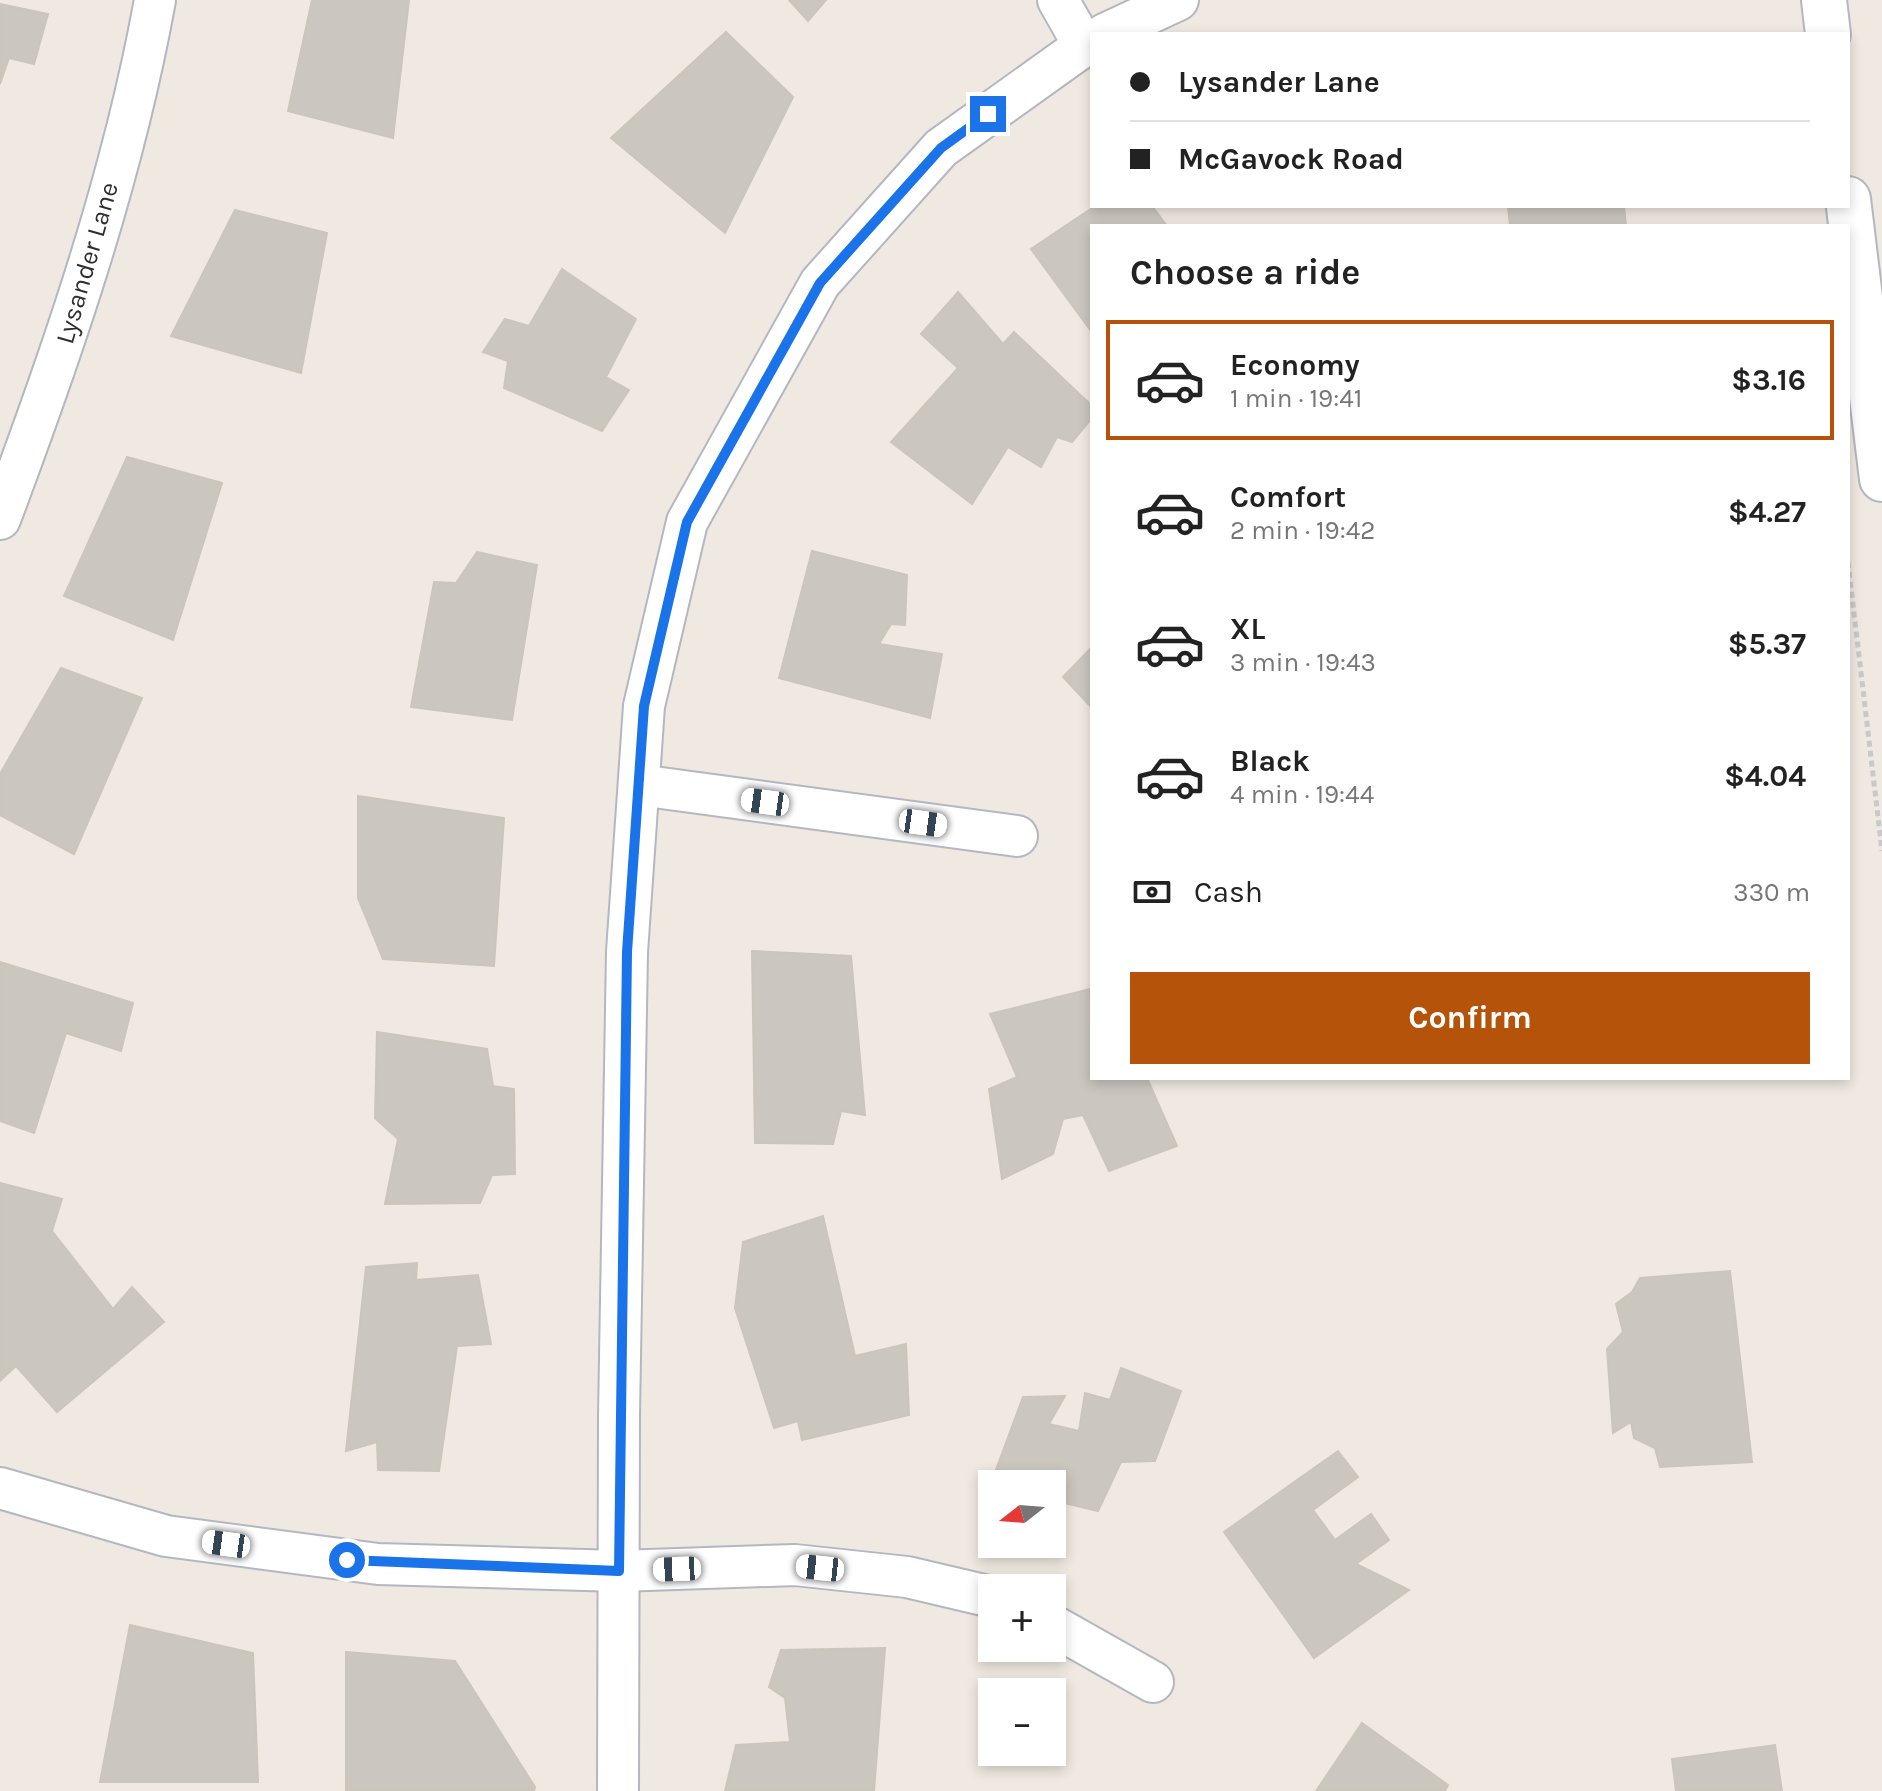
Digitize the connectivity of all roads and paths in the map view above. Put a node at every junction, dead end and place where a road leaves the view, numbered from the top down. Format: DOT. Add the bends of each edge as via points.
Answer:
graph roads {
  1 [pos="155,0"];
  2 [pos="1058,0"];
  3 [pos="1178,0"];
  4 [pos="1824,0"];
  5 [pos="1110,32"];
  6 [pos="1828,32"];
  7 [pos="1090,37"];
  8 [pos="1090,42"];
  9 [pos="1849,208"];
  10 [pos="1882,479"];
  11 [pos="0,519"];
  12 [pos="1850,579"];
  13 [pos="639,785"];
  14 [pos="1017,836"];
  15 [pos="1882,851"];
  16 [pos="0,1488"];
  17 [pos="619,1571"];
  18 [pos="978,1594"];
  19 [pos="1066,1633"];
  20 [pos="1153,1682"];
  21 [pos="618,1791"];
  1 -- 11 [label="street, Lysander Lane" via="142,71 60,358"];
  2 -- 7 [label="street"];
  3 -- 5 [label="street"];
  4 -- 6 [label="main road"];
  8 -- 13 [label="street" via="941,148 820,283 687,522 644,706"];
  9 -- 10 [label="main road"];
  12 -- 15 [label="path"];
  13 -- 14 [label="street"];
  13 -- 17 [label="street" via="627,952"];
  16 -- 17 [label="street" via="166,1536 378,1564"];
  17 -- 18 [label="street" via="795,1565 907,1577"];
  17 -- 21 [label="street"];
  19 -- 20 [label="street"];
}
